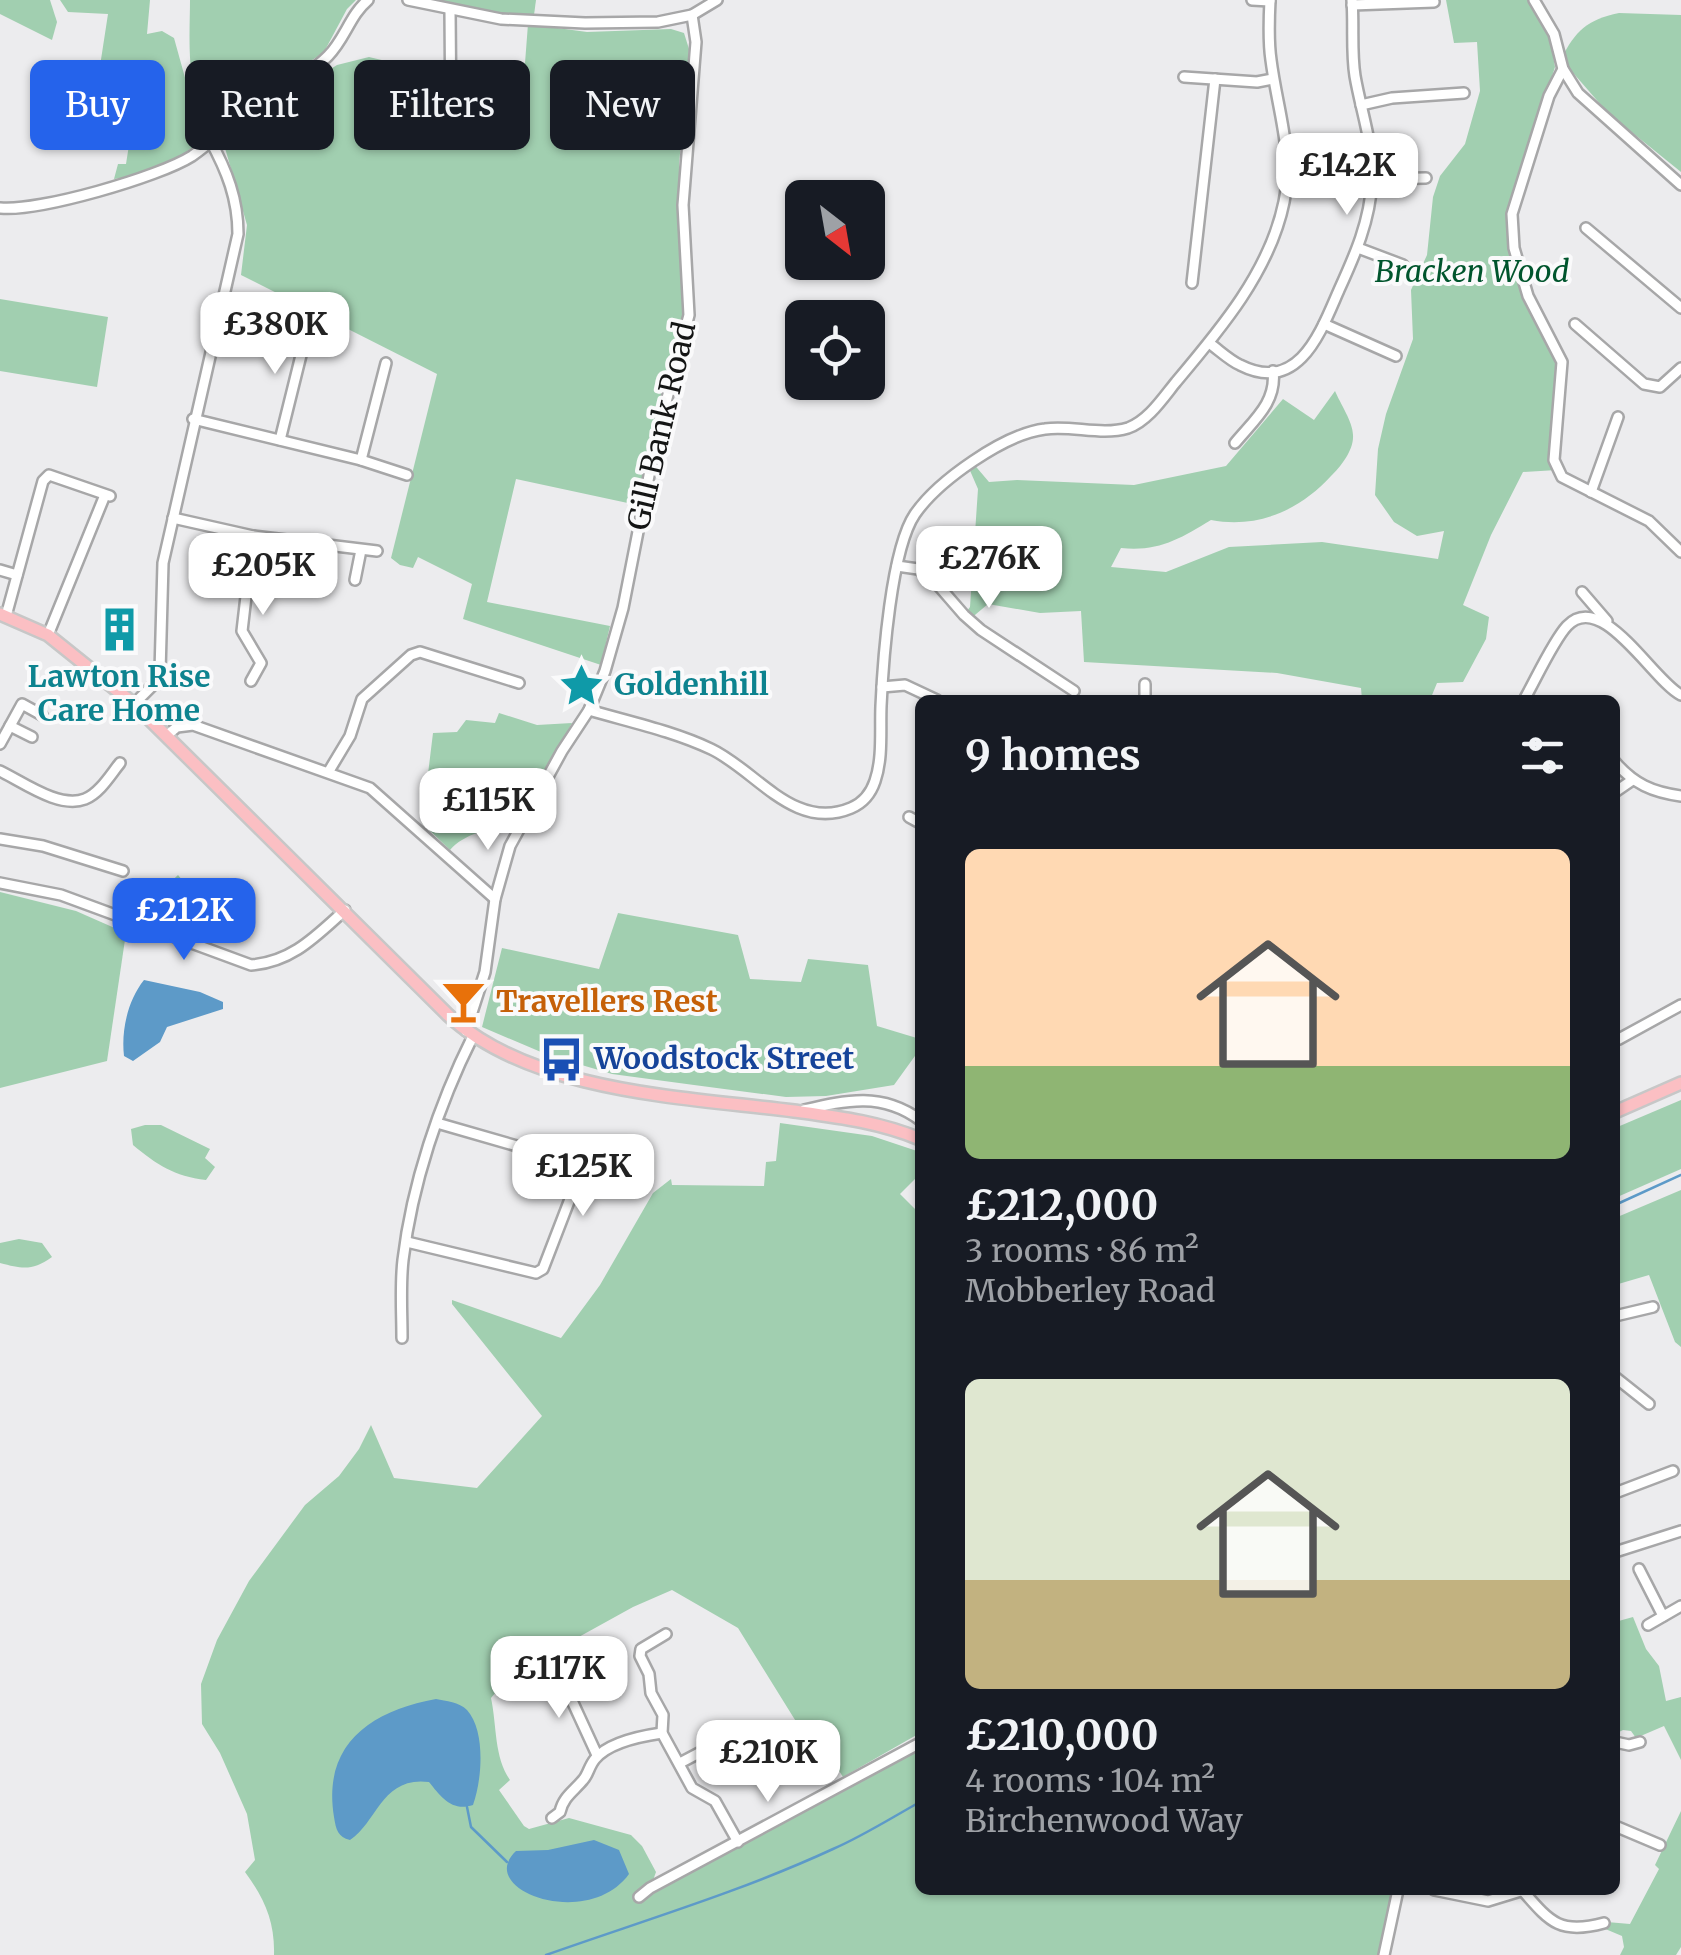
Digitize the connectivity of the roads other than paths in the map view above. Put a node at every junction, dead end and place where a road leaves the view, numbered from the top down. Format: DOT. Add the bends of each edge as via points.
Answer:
graph roads {
  1 [pos="368,0"];
  2 [pos="408,0"];
  3 [pos="717,0"];
  4 [pos="1252,0"];
  5 [pos="1270,0"];
  6 [pos="1534,0"];
  7 [pos="1352,2"];
  8 [pos="1434,2"];
  9 [pos="450,10"];
  10 [pos="692,16"];
  11 [pos="322,60"];
  12 [pos="451,60"];
  13 [pos="1563,69"];
  14 [pos="1184,76"];
  15 [pos="1215,79"];
  16 [pos="1273,79"];
  17 [pos="1458,90"];
  18 [pos="1361,105"];
  19 [pos="199,150"];
  20 [pos="215,150"];
  21 [pos="1372,178"];
  22 [pos="1426,178"];
  23 [pos="1681,185"];
  24 [pos="0,208"];
  25 [pos="1586,228"];
  26 [pos="1358,248"];
  27 [pos="1402,264"];
  28 [pos="1192,283"];
  29 [pos="1681,308"];
  30 [pos="309,323"];
  31 [pos="1324,324"];
  32 [pos="1575,324"];
  33 [pos="1209,343"];
  34 [pos="1396,356"];
  35 [pos="386,364"];
  36 [pos="1681,368"];
  37 [pos="1273,371"];
  38 [pos="1618,417"];
  39 [pos="194,420"];
  40 [pos="280,440"];
  41 [pos="1235,443"];
  42 [pos="360,460"];
  43 [pos="407,475"];
  44 [pos="1592,492"];
  45 [pos="174,518"];
  46 [pos="252,536"];
  47 [pos="361,550"];
  48 [pos="377,552"];
  49 [pos="1681,552"];
  50 [pos="897,566"];
  51 [pos="0,570"];
  52 [pos="17,575"];
  53 [pos="355,580"];
  54 [pos="1582,592"];
  55 [pos="3,615"];
  56 [pos="1606,622"];
  57 [pos="48,635"];
  58 [pos="251,681"];
  59 [pos="519,682"];
  60 [pos="1145,684"];
  61 [pos="882,687"];
  62 [pos="1074,691"];
  63 [pos="925,695"];
  64 [pos="1145,695"];
  65 [pos="1527,695"];
  66 [pos="1681,695"];
  67 [pos="134,704"];
  68 [pos="589,710"];
  69 [pos="42,715"];
  70 [pos="10,726"];
  71 [pos="166,736"];
  72 [pos="32,737"];
  73 [pos="0,744"];
  74 [pos="120,763"];
  75 [pos="1620,768"];
  76 [pos="0,771"];
  77 [pos="328,771"];
  78 [pos="1632,781"];
  79 [pos="1620,789"];
  80 [pos="1681,796"];
  81 [pos="909,817"];
  82 [pos="915,821"];
  83 [pos="0,839"];
  84 [pos="115,856"];
  85 [pos="111,866"];
  86 [pos="123,871"];
  87 [pos="0,884"];
  88 [pos="495,899"];
  89 [pos="345,910"];
  90 [pos="1681,1005"];
  91 [pos="470,1034"];
  92 [pos="1620,1038"];
  93 [pos="1681,1082"];
  94 [pos="1620,1110"];
  95 [pos="797,1112"];
  96 [pos="915,1117"];
  97 [pos="437,1123"];
  98 [pos="915,1137"];
  99 [pos="407,1242"];
  100 [pos="1653,1307"];
  101 [pos="1620,1315"];
  102 [pos="402,1338"];
  103 [pos="1620,1381"];
  104 [pos="1649,1404"];
  105 [pos="1673,1471"];
  106 [pos="1620,1491"];
  107 [pos="1681,1531"];
  108 [pos="1620,1550"];
  109 [pos="1639,1570"];
  110 [pos="1681,1606"];
  111 [pos="1663,1616"];
  112 [pos="1648,1625"];
  113 [pos="666,1634"];
  114 [pos="571,1680"];
  115 [pos="662,1732"];
  116 [pos="733,1735"];
  117 [pos="1640,1742"];
  118 [pos="1620,1743"];
  119 [pos="915,1746"];
  120 [pos="597,1756"];
  121 [pos="680,1763"];
  122 [pos="552,1818"];
  123 [pos="1620,1828"];
  124 [pos="738,1842"];
  125 [pos="1659,1846"];
  126 [pos="1397,1895"];
  127 [pos="1459,1895"];
  128 [pos="1507,1895"];
  129 [pos="1527,1895"];
  130 [pos="639,1897"];
  131 [pos="1597,1938"];
  132 [pos="1384,1955"];
  1 -- 11 [label="street"];
  2 -- 9 [label="street"];
  3 -- 10 [label="street"];
  4 -- 5 [label="street"];
  5 -- 16 [label="street"];
  6 -- 13 [label="street" via="1554,34"];
  7 -- 8 [label="street"];
  7 -- 18 [label="street"];
  9 -- 10 [label="street" via="501,18 658,22"];
  9 -- 12 [label="street"];
  10 -- 68 [label="street, Gill Bank Road" via="696,42 683,205 689,315 622,608"];
  13 -- 23 [label="street" via="1578,94"];
  13 -- 44 [label="street" via="1512,214 1514,248 1528,296 1562,362 1556,468"];
  14 -- 15 [label="street"];
  15 -- 16 [label="street"];
  15 -- 28 [label="street"];
  16 -- 33 [label="street" via="1287,151 1284,202 1254,274"];
  17 -- 18 [label="street"];
  18 -- 21 [label="street"];
  19 -- 24 [label="street" via="172,166 46,205"];
  20 -- 39 [label="street" via="234,192 238,234"];
  21 -- 22 [label="street"];
  21 -- 26 [label="street"];
  25 -- 29 [label="street"];
  26 -- 27 [label="street"];
  26 -- 31 [label="street"];
  30 -- 40 [label="street"];
  31 -- 34 [label="street"];
  31 -- 37 [label="street" via="1305,357"];
  32 -- 36 [label="street" via="1644,384 1660,387"];
  33 -- 37 [label="street" via="1238,365"];
  33 -- 50 [label="street" via="1158,404 1128,428 1047,428 992,447 916,512"];
  35 -- 42 [label="street"];
  37 -- 41 [label="street" via="1271,400"];
  38 -- 44 [label="street"];
  39 -- 40 [label="street"];
  39 -- 45 [label="street"];
  40 -- 42 [label="street"];
  42 -- 43 [label="street"];
  44 -- 49 [label="street" via="1648,521"];
  45 -- 46 [label="street"];
  45 -- 67 [label="street" via="163,563 160,672"];
  46 -- 47 [label="street"];
  46 -- 58 [label="street" via="242,631 264,664"];
  47 -- 48 [label="street"];
  47 -- 53 [label="street"];
  50 -- 61 [label="street"];
  50 -- 62 [label="street" via="931,577 982,630"];
  51 -- 52 [label="street"];
  52 -- 55 [label="street"];
  52 -- 57 [label="street" via="42,481 49,475 108,496"];
  54 -- 56 [label="street"];
  55 -- 57 [label="main road"];
  56 -- 65 [label="street" via="1581,618 1568,625"];
  56 -- 66 [label="street"];
  57 -- 67 [label="main road"];
  59 -- 77 [label="street" via="420,652 411,655 362,699"];
  60 -- 64 [label="street"];
  61 -- 63 [label="street" via="904,685"];
  61 -- 68 [label="street" via="876,779 856,806 833,812 780,800 714,750"];
  67 -- 71 [label="main road"];
  68 -- 88 [label="street" via="510,846"];
  69 -- 70 [label="street" via="25,700"];
  70 -- 72 [label="street"];
  70 -- 73 [label="street"];
  71 -- 77 [label="street" via="193,725"];
  71 -- 89 [label="main road"];
  74 -- 76 [label="street" via="97,791 71,800"];
  75 -- 78 [label="street"];
  77 -- 88 [label="street" via="370,788"];
  78 -- 79 [label="street"];
  78 -- 80 [label="street"];
  81 -- 82 [label="street"];
  83 -- 85 [label="street"];
  84 -- 85 [label="street"];
  85 -- 86 [label="street"];
  87 -- 89 [label="street" via="61,895 252,965 306,946"];
  88 -- 91 [label="street"];
  89 -- 91 [label="main road"];
  90 -- 92 [label="street"];
  91 -- 95 [label="main road" via="528,1063 614,1087"];
  91 -- 97 [label="street"];
  93 -- 94 [label="main road"];
  95 -- 96 [label="street" via="858,1098 890,1103"];
  95 -- 98 [label="main road" via="870,1122"];
  97 -- 99 [label="street"];
  97 -- 99 [label="street" via="576,1163 580,1173 540,1272"];
  99 -- 102 [label="street"];
  100 -- 101 [label="street"];
  103 -- 104 [label="street"];
  105 -- 106 [label="street"];
  107 -- 108 [label="street"];
  109 -- 111 [label="street"];
  110 -- 111 [label="street"];
  111 -- 112 [label="street"];
  113 -- 115 [label="street" via="640,1656 663,1715"];
  114 -- 120 [label="street" via="568,1692"];
  115 -- 120 [label="street"];
  115 -- 121 [label="street"];
  116 -- 121 [label="street"];
  117 -- 118 [label="street"];
  119 -- 124 [label="street"];
  120 -- 122 [label="street"];
  121 -- 124 [label="street" via="692,1788 715,1801"];
  123 -- 125 [label="street"];
  124 -- 130 [label="street" via="646,1885"];
  126 -- 132 [label="street"];
  127 -- 128 [label="street" via="1488,1901"];
  129 -- 131 [label="street" via="1562,1927 1598,1924"];
}
